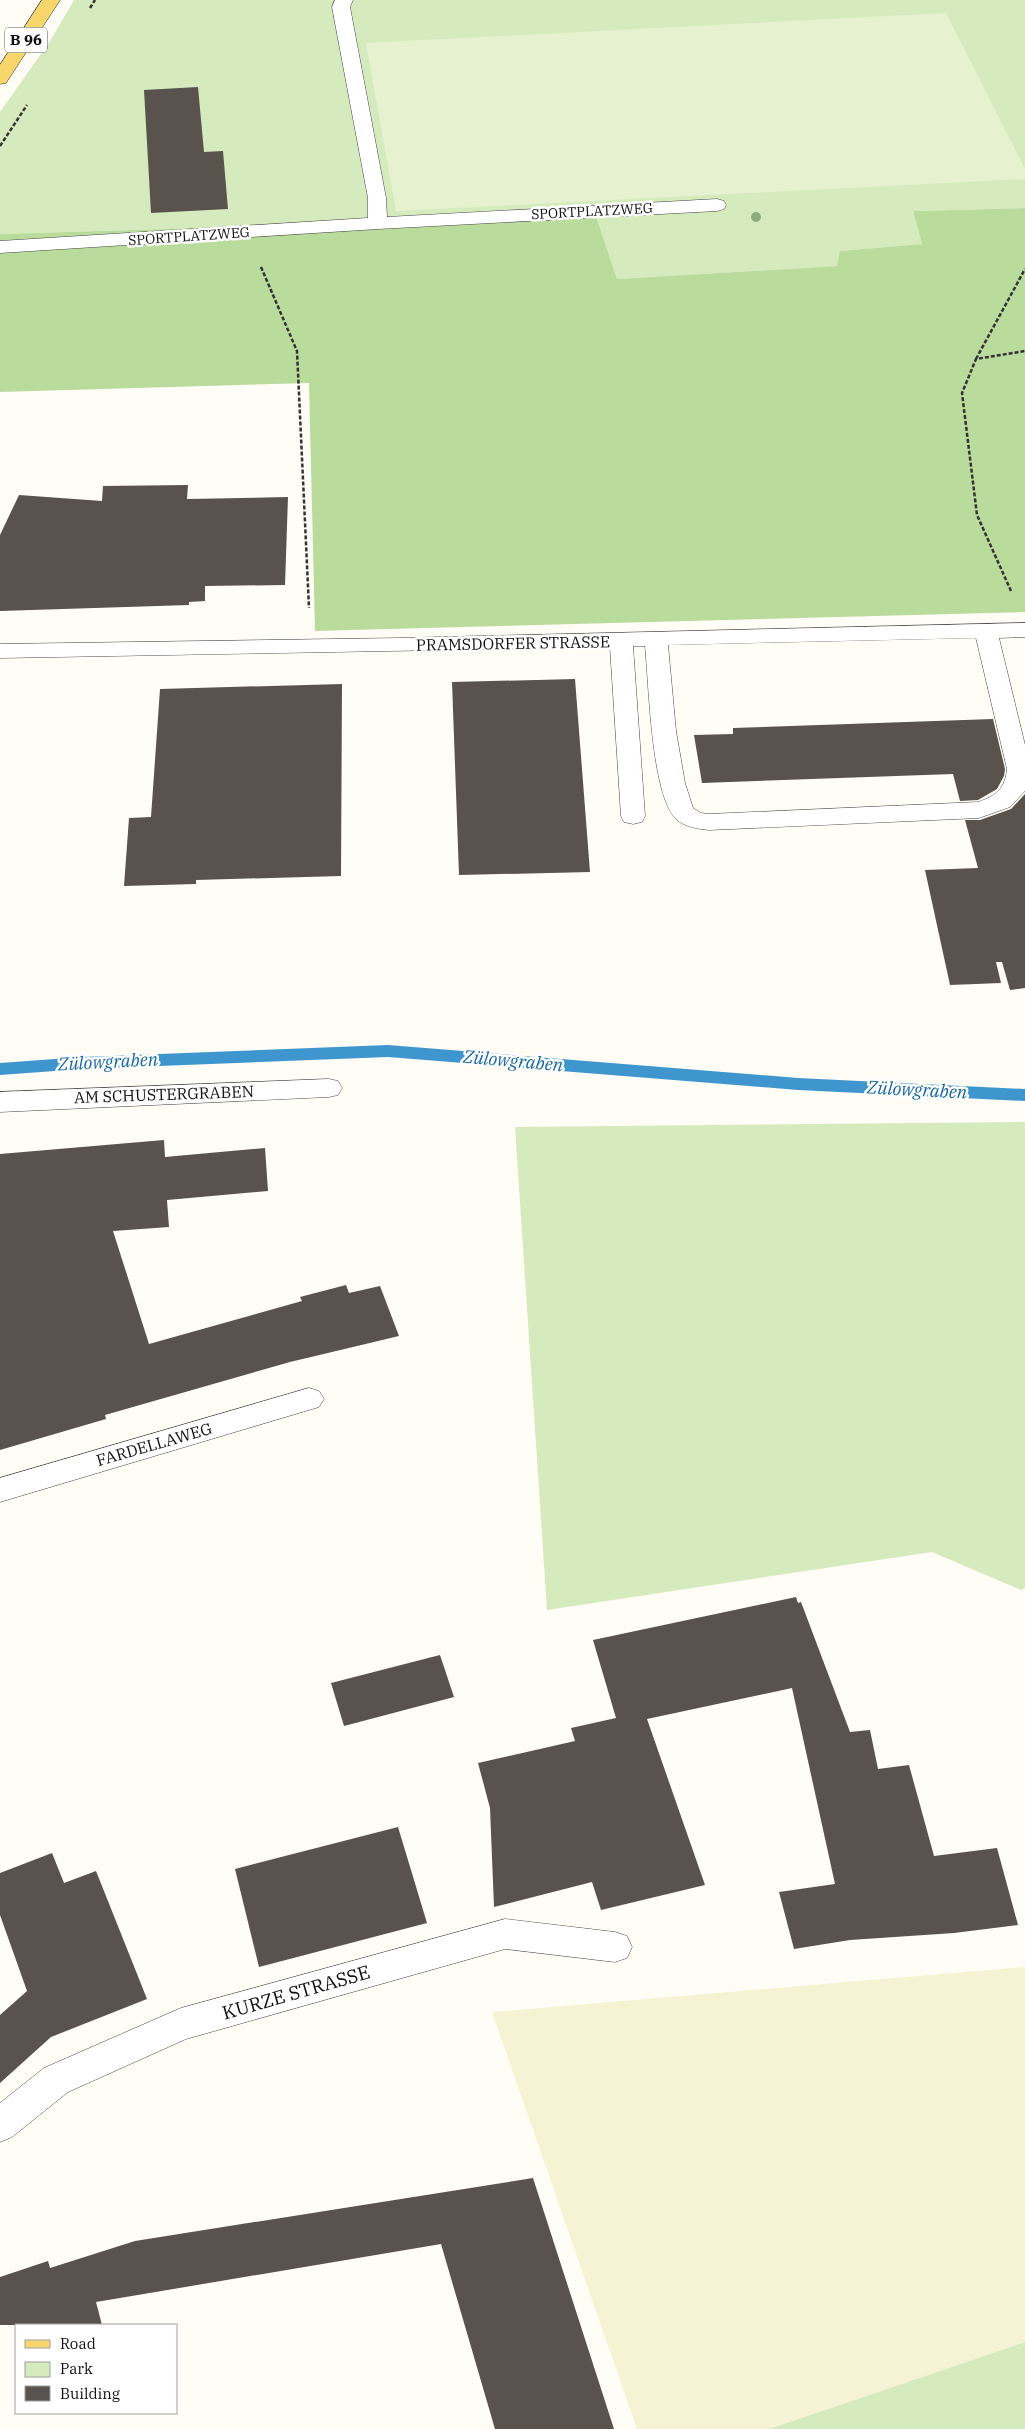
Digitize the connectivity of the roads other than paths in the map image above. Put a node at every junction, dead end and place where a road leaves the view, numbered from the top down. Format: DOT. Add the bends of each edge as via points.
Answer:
graph roads {
  1 [pos="51,0"];
  2 [pos="344,0"];
  3 [pos="0,79"];
  4 [pos="717,205"];
  5 [pos="378,223"];
  6 [pos="0,247"];
  7 [pos="1025,630"];
  8 [pos="986,631"];
  9 [pos="656,639"];
  10 [pos="621,640"];
  11 [pos="0,651"];
  12 [pos="633,816"];
  13 [pos="329,1088"];
  14 [pos="0,1102"];
  15 [pos="309,1399"];
  16 [pos="0,1490"];
  17 [pos="616,1947"];
  18 [pos="0,2125"];
  1 -- 3 [label="main road, B 96"];
  2 -- 5 [label="street" via="341,7 377,198"];
  4 -- 5 [label="street, SPORTPLATZWEG"];
  5 -- 6 [label="street, SPORTPLATZWEG"];
  7 -- 8 [label="street, PRAMSDORFER STRASSE"];
  8 -- 9 [label="street, PRAMSDORFER STRASSE"];
  8 -- 9 [label="street" via="1019,769 1019,782 1005,799 979,810 709,822 694,820 683,812 678,802 666,740"];
  9 -- 10 [label="street, PRAMSDORFER STRASSE"];
  10 -- 11 [label="street, PRAMSDORFER STRASSE"];
  10 -- 12 [label="street"];
  13 -- 14 [label="street, AM SCHUSTERGRABEN"];
  15 -- 16 [label="street, FARDELLAWEG"];
  17 -- 18 [label="street, KURZE STRASSE" via="505,1934 181,2024 56,2080"];
}
